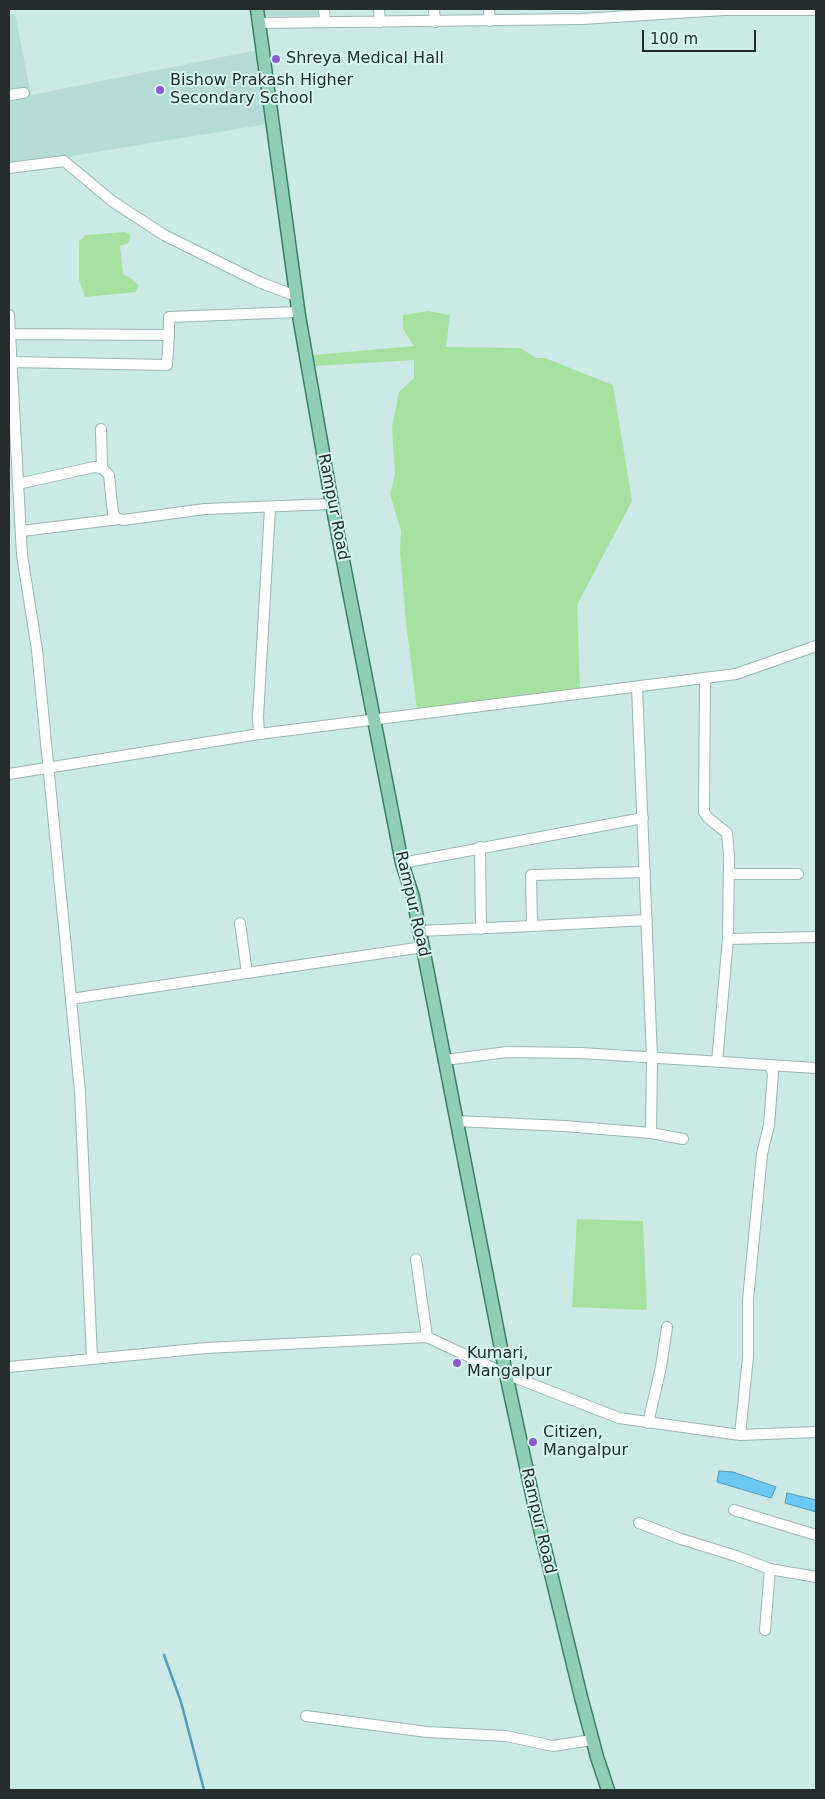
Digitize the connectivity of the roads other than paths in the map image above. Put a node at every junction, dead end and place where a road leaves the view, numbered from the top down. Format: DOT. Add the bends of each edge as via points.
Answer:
graph roads {
  1 [pos="257,9"];
  2 [pos="324,9"];
  3 [pos="379,9"];
  4 [pos="434,9"];
  5 [pos="490,9"];
  6 [pos="816,10"];
  7 [pos="490,21"];
  8 [pos="259,22"];
  9 [pos="325,22"];
  10 [pos="380,22"];
  11 [pos="435,22"];
  12 [pos="24,93"];
  13 [pos="9,95"];
  14 [pos="9,168"];
  15 [pos="296,296"];
  16 [pos="298,312"];
  17 [pos="9,315"];
  18 [pos="10,334"];
  19 [pos="169,335"];
  20 [pos="12,362"];
  21 [pos="101,429"];
  22 [pos="102,468"];
  23 [pos="18,484"];
  24 [pos="332,504"];
  25 [pos="270,508"];
  26 [pos="119,519"];
  27 [pos="22,531"];
  28 [pos="816,646"];
  29 [pos="705,678"];
  30 [pos="637,686"];
  31 [pos="374,721"];
  32 [pos="259,734"];
  33 [pos="49,767"];
  34 [pos="9,774"];
  35 [pos="643,818"];
  36 [pos="480,847"];
  37 [pos="402,863"];
  38 [pos="645,872"];
  39 [pos="729,874"];
  40 [pos="798,874"];
  41 [pos="647,920"];
  42 [pos="240,923"];
  43 [pos="532,926"];
  44 [pos="480,928"];
  45 [pos="419,931"];
  46 [pos="816,937"];
  47 [pos="728,939"];
  48 [pos="423,947"];
  49 [pos="247,973"];
  50 [pos="71,1000"];
  51 [pos="652,1058"];
  52 [pos="445,1060"];
  53 [pos="717,1062"];
  54 [pos="770,1066"];
  55 [pos="816,1068"];
  56 [pos="456,1121"];
  57 [pos="651,1133"];
  58 [pos="683,1139"];
  59 [pos="416,1260"];
  60 [pos="667,1326"];
  61 [pos="426,1337"];
  62 [pos="92,1358"];
  63 [pos="9,1367"];
  64 [pos="506,1374"];
  65 [pos="648,1422"];
  66 [pos="816,1432"];
  67 [pos="740,1435"];
  68 [pos="734,1510"];
  69 [pos="639,1522"];
  70 [pos="816,1535"];
  71 [pos="770,1569"];
  72 [pos="816,1577"];
  73 [pos="765,1630"];
  74 [pos="306,1716"];
  75 [pos="592,1740"];
  76 [pos="608,1790"];
  1 -- 8 [label="main road, Rampur Road"];
  2 -- 9 [label="street"];
  3 -- 10 [label="street"];
  4 -- 11 [label="street"];
  5 -- 7 [label="street"];
  6 -- 7 [label="street" via="724,10"];
  7 -- 11 [label="street"];
  8 -- 9 [label="street"];
  8 -- 15 [label="main road, Rampur Road"];
  9 -- 10 [label="street"];
  10 -- 11 [label="street"];
  12 -- 13 [label="street"];
  14 -- 15 [label="street" via="59,160 67,162 112,201 164,235 259,282"];
  15 -- 16 [label="main road, Rampur Road"];
  16 -- 19 [label="street" via="169,317"];
  16 -- 24 [label="main road, Rampur Road"];
  17 -- 18 [label="street"];
  18 -- 19 [label="street"];
  18 -- 20 [label="street"];
  19 -- 20 [label="street" via="167,365"];
  20 -- 23 [label="street"];
  21 -- 22 [label="street"];
  22 -- 23 [label="street"];
  22 -- 26 [label="street" via="109,475 113,513"];
  23 -- 27 [label="street"];
  24 -- 25 [label="street"];
  24 -- 31 [label="main road, Rampur Road"];
  25 -- 26 [label="street" via="205,510"];
  25 -- 32 [label="street"];
  26 -- 27 [label="street"];
  27 -- 33 [label="street" via="22,555 37,650"];
  28 -- 29 [label="street" via="736,674"];
  29 -- 30 [label="street"];
  29 -- 39 [label="street" via="703,799 708,818 727,834"];
  30 -- 31 [label="street"];
  30 -- 35 [label="street"];
  31 -- 32 [label="street"];
  31 -- 37 [label="main road, Rampur Road"];
  32 -- 33 [label="street"];
  33 -- 34 [label="street"];
  33 -- 50 [label="street"];
  35 -- 36 [label="street"];
  35 -- 38 [label="street"];
  36 -- 37 [label="street"];
  36 -- 44 [label="street"];
  37 -- 45 [label="main road, Rampur Road"];
  38 -- 41 [label="street"];
  38 -- 43 [label="street" via="531,875"];
  39 -- 40 [label="street"];
  39 -- 47 [label="street"];
  41 -- 43 [label="street"];
  41 -- 51 [label="street"];
  42 -- 49 [label="street"];
  43 -- 44 [label="street"];
  44 -- 45 [label="street"];
  45 -- 48 [label="main road, Rampur Road"];
  46 -- 47 [label="street"];
  47 -- 53 [label="street"];
  48 -- 49 [label="street"];
  48 -- 52 [label="main road, Rampur Road"];
  49 -- 50 [label="street"];
  50 -- 62 [label="street" via="82,1114"];
  51 -- 52 [label="street" via="507,1052"];
  51 -- 53 [label="street"];
  51 -- 57 [label="street"];
  52 -- 56 [label="main road, Rampur Road"];
  53 -- 54 [label="street"];
  54 -- 55 [label="street"];
  54 -- 67 [label="street" via="773,1073 769,1125 762,1154 748,1300 748,1358"];
  56 -- 57 [label="street"];
  56 -- 64 [label="main road, Rampur Road"];
  57 -- 58 [label="street"];
  59 -- 61 [label="street"];
  60 -- 65 [label="street"];
  61 -- 62 [label="street" via="206,1348"];
  61 -- 64 [label="street"];
  62 -- 63 [label="street"];
  64 -- 65 [label="street" via="619,1418"];
  64 -- 75 [label="main road, Rampur Road"];
  65 -- 67 [label="street"];
  66 -- 67 [label="street"];
  68 -- 70 [label="street"];
  69 -- 71 [label="street"];
  71 -- 72 [label="street"];
  71 -- 73 [label="street"];
  74 -- 75 [label="street" via="427,1732 506,1736 553,1746"];
  75 -- 76 [label="main road, Rampur Road"];
}
